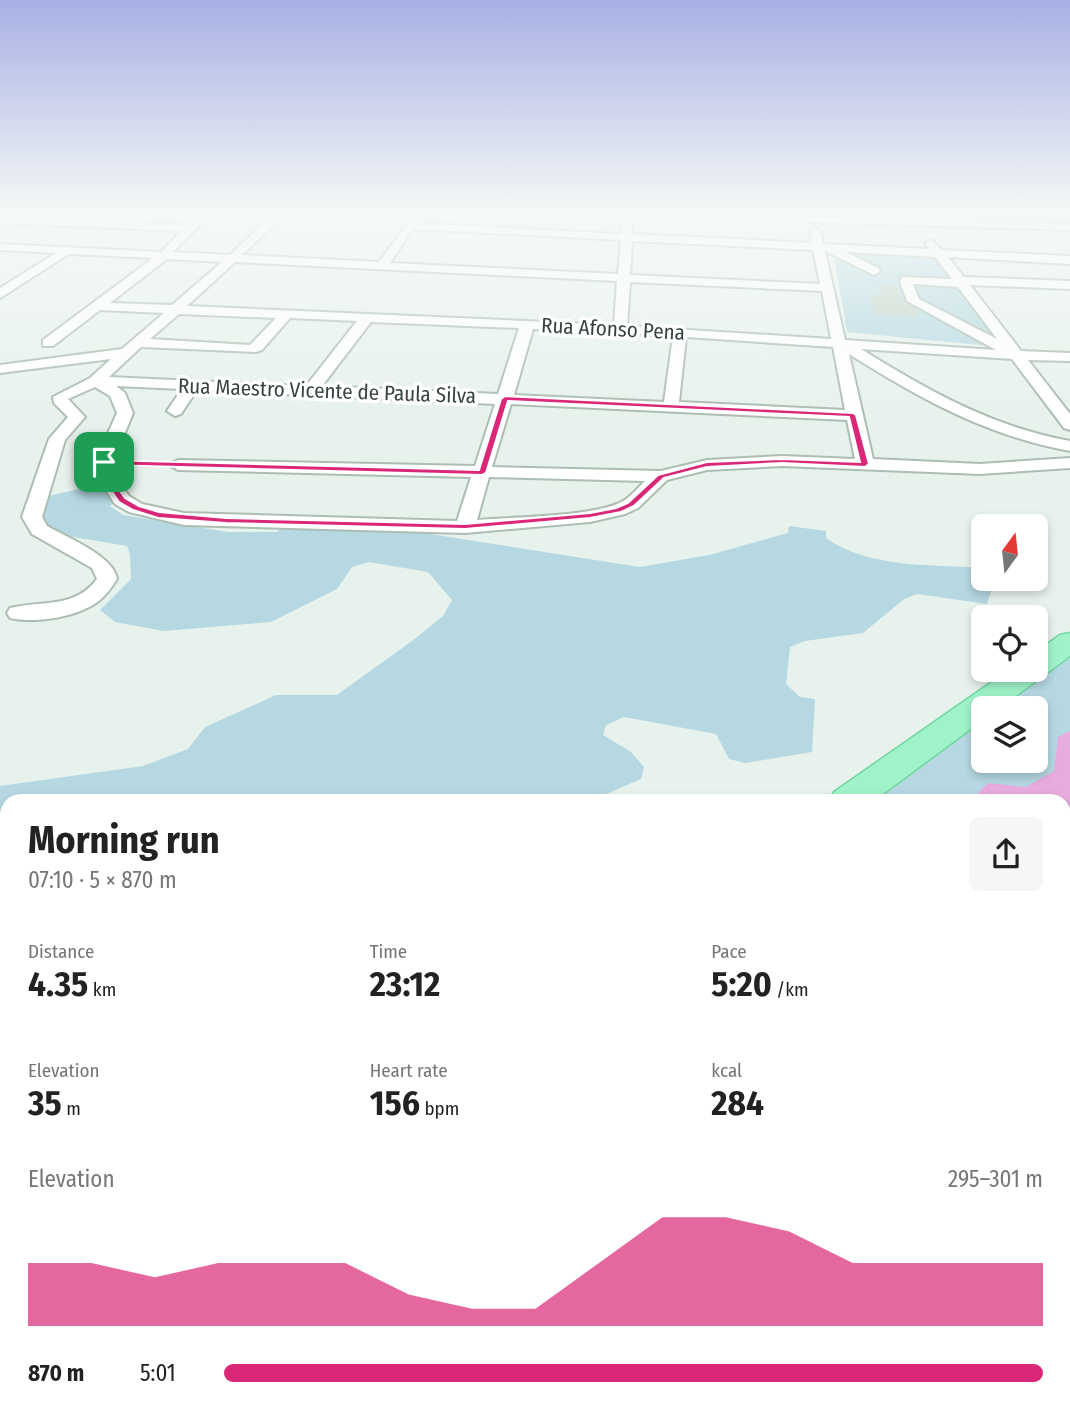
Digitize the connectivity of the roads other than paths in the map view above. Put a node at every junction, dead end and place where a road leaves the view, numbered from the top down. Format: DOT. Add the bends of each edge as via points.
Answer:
graph roads {
  1 [pos="623,279"];
  2 [pos="22,280"];
  3 [pos="131,280"];
  4 [pos="209,280"];
  5 [pos="647,280"];
  6 [pos="829,280"];
  7 [pos="696,282"];
  8 [pos="961,282"];
  9 [pos="1070,285"];
  10 [pos="0,294"];
  11 [pos="96,306"];
  12 [pos="176,310"];
  13 [pos="287,314"];
  14 [pos="366,319"];
  15 [pos="527,326"];
  16 [pos="620,330"];
  17 [pos="680,332"];
  18 [pos="837,341"];
  19 [pos="48,342"];
  20 [pos="138,343"];
  21 [pos="126,353"];
  22 [pos="1019,356"];
  23 [pos="1070,357"];
  24 [pos="0,369"];
  25 [pos="95,381"];
  26 [pos="193,385"];
  27 [pos="311,390"];
  28 [pos="505,399"];
  29 [pos="671,406"];
  30 [pos="174,411"];
  31 [pos="853,415"];
  32 [pos="1070,425"];
  33 [pos="1070,446"];
  34 [pos="1070,463"];
  35 [pos="865,464"];
  36 [pos="178,465"];
  37 [pos="482,473"];
  38 [pos="661,476"];
  39 [pos="465,527"];
  40 [pos="18,613"];
  41 [pos="1070,642"];
  42 [pos="1048,658"];
  43 [pos="1013,682"];
  44 [pos="857,794"];
  1 -- 16 [label="street"];
  2 -- 10 [label="street"];
  3 -- 11 [label="street"];
  4 -- 12 [label="street"];
  5 -- 7 [label="street"];
  6 -- 7 [label="street"];
  6 -- 18 [label="street"];
  8 -- 9 [label="street"];
  8 -- 22 [label="street"];
  8 -- 22 [label="street" via="906,281 913,301"];
  11 -- 12 [label="street, Rua Afonso Pena"];
  11 -- 19 [label="street"];
  12 -- 13 [label="street, Rua Afonso Pena"];
  12 -- 20 [label="street"];
  13 -- 14 [label="street, Rua Afonso Pena"];
  13 -- 20 [label="street" via="251,349"];
  14 -- 15 [label="street, Rua Afonso Pena"];
  14 -- 27 [label="street"];
  15 -- 16 [label="street, Rua Afonso Pena"];
  15 -- 28 [label="street"];
  16 -- 17 [label="street, Rua Afonso Pena"];
  17 -- 18 [label="street, Rua Afonso Pena"];
  17 -- 29 [label="street"];
  18 -- 22 [label="street, Rua Afonso Pena"];
  18 -- 31 [label="street"];
  18 -- 33 [label="street" via="949,408 1024,437"];
  20 -- 21 [label="street"];
  21 -- 24 [label="street"];
  21 -- 25 [label="street"];
  22 -- 23 [label="street, Rua Afonso Pena"];
  22 -- 32 [label="street"];
  25 -- 26 [label="street, Rua Maestro Vicente de Paula Silva"];
  25 -- 39 [label="street" via="117,393 125,413 104,462 106,477 122,500 136,508 158,515 226,521"];
  25 -- 40 [label="street" via="61,397 77,418 57,439 32,517 39,530 99,564 107,579 93,597 75,606"];
  26 -- 27 [label="street, Rua Maestro Vicente de Paula Silva"];
  26 -- 30 [label="street"];
  27 -- 28 [label="street, Rua Maestro Vicente de Paula Silva"];
  28 -- 29 [label="street, Rua Maestro Vicente de Paula Silva"];
  28 -- 37 [label="street"];
  29 -- 31 [label="street, Rua Maestro Vicente de Paula Silva"];
  31 -- 35 [label="street"];
  34 -- 35 [label="street" via="980,469"];
  35 -- 38 [label="street" via="724,463"];
  36 -- 37 [label="street"];
  37 -- 38 [label="street"];
  37 -- 39 [label="street"];
  38 -- 39 [label="street" via="618,510"];
  41 -- 42 [label="main road"];
  43 -- 44 [label="main road"];
}
